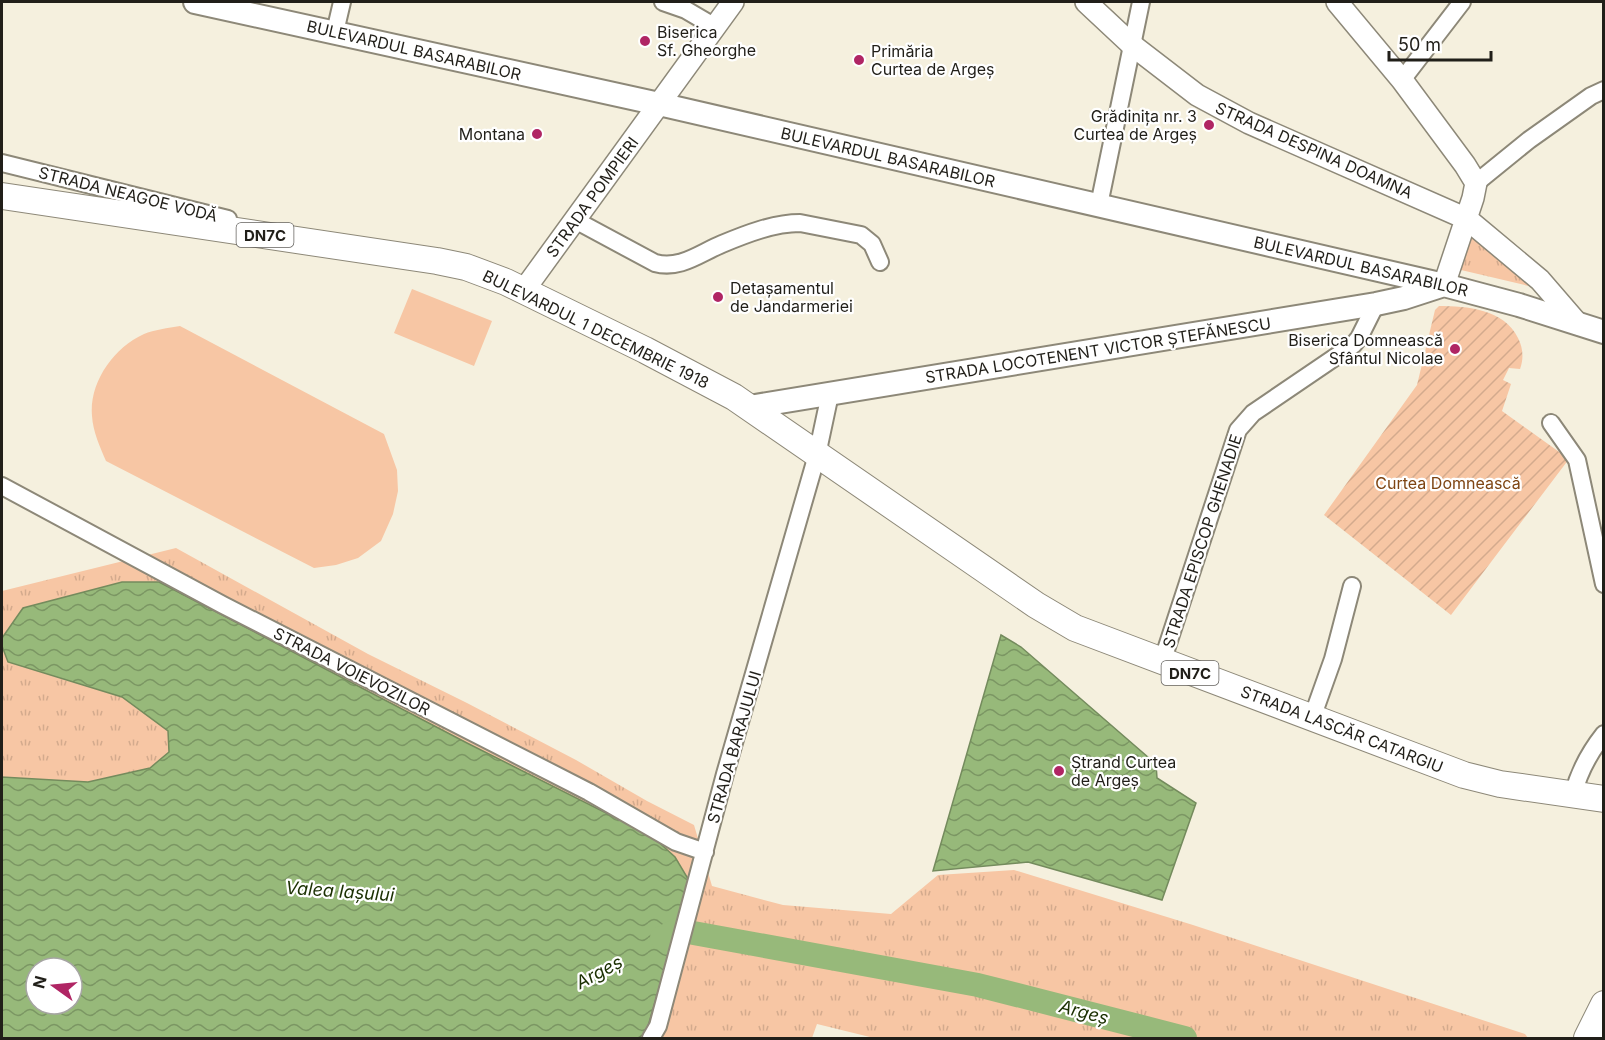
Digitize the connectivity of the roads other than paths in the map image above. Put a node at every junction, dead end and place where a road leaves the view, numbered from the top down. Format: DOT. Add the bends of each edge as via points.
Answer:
graph roads {
  1 [pos="195,2"];
  2 [pos="342,2"];
  3 [pos="663,2"];
  4 [pos="733,2"];
  5 [pos="1086,2"];
  6 [pos="1141,2"];
  7 [pos="1337,2"];
  8 [pos="1462,2"];
  9 [pos="715,27"];
  10 [pos="335,32"];
  11 [pos="1132,45"];
  12 [pos="1402,80"];
  13 [pos="1604,90"];
  14 [pos="659,104"];
  15 [pos="2,163"];
  16 [pos="1476,183"];
  17 [pos="2,196"];
  18 [pos="1099,205"];
  19 [pos="1467,219"];
  20 [pos="575,220"];
  21 [pos="251,233"];
  22 [pos="880,262"];
  23 [pos="1444,285"];
  24 [pos="524,290"];
  25 [pos="1376,304"];
  26 [pos="1578,324"];
  27 [pos="1604,332"];
  28 [pos="830,394"];
  29 [pos="750,407"];
  30 [pos="1551,423"];
  31 [pos="817,455"];
  32 [pos="2,486"];
  33 [pos="1604,584"];
  34 [pos="1352,586"];
  35 [pos="1162,662"];
  36 [pos="1312,718"];
  37 [pos="1604,734"];
  38 [pos="1573,795"];
  39 [pos="1604,799"];
  40 [pos="705,852"];
  41 [pos="1604,1004"];
  42 [pos="652,1038"];
  43 [pos="1587,1038"];
  1 -- 10 [label="main road, BULEVARDUL BASARABILOR"];
  2 -- 10 [label="street"];
  3 -- 9 [label="street"];
  4 -- 9 [label="street, STRADA POMPIERI"];
  5 -- 11 [label="street, STRADA DESPINA DOAMNA"];
  6 -- 11 [label="street"];
  7 -- 12 [label="street"];
  8 -- 12 [label="street"];
  9 -- 14 [label="street, STRADA POMPIERI"];
  10 -- 14 [label="main road, BULEVARDUL BASARABILOR"];
  11 -- 18 [label="street"];
  11 -- 19 [label="street, STRADA DESPINA DOAMNA" via="1180,84 1222,109"];
  12 -- 16 [label="street"];
  13 -- 16 [label="street" via="1529,140"];
  14 -- 18 [label="main road, BULEVARDUL BASARABILOR"];
  14 -- 20 [label="street, STRADA POMPIERI"];
  15 -- 21 [label="street, STRADA NEAGOE VODĂ" via="236,221"];
  16 -- 19 [label="street"];
  17 -- 21 [label="main road, BULEVARDUL 1 DECEMBRIE 1918 / DN7C"];
  18 -- 23 [label="main road, BULEVARDUL BASARABILOR"];
  19 -- 23 [label="street"];
  19 -- 26 [label="street, STRADA DESPINA DOAMNA" via="1540,280"];
  20 -- 22 [label="street" via="663,265 688,260 725,243 791,223 861,235 872,244"];
  20 -- 24 [label="street, STRADA POMPIERI"];
  21 -- 24 [label="main road, BULEVARDUL 1 DECEMBRIE 1918 / DN7C" via="466,267"];
  23 -- 25 [label="main road, STRADA LOCOTENENT VICTOR ȘTEFĂNESCU"];
  23 -- 26 [label="main road, BULEVARDUL BASARABILOR"];
  24 -- 29 [label="main road, BULEVARDUL 1 DECEMBRIE 1918 / DN7C"];
  25 -- 28 [label="main road, STRADA LOCOTENENT VICTOR ȘTEFĂNESCU"];
  25 -- 35 [label="street, STRADA EPISCOP GHENADIE" via="1353,345 1253,413 1238,430"];
  26 -- 27 [label="main road, BULEVARDUL BASARABILOR"];
  28 -- 29 [label="main road, STRADA LOCOTENENT VICTOR ȘTEFĂNESCU"];
  28 -- 31 [label="street, STRADA BARAJULUI"];
  29 -- 31 [label="main road, BULEVARDUL 1 DECEMBRIE 1918 / DN7C"];
  30 -- 33 [label="street" via="1578,460"];
  31 -- 35 [label="main road, STRADA LASCĂR CATARGIU / DN7C" via="1055,617 1097,638"];
  31 -- 40 [label="street, STRADA BARAJULUI"];
  32 -- 40 [label="street, STRADA VOIEVOZILOR" via="244,616 589,792 676,842"];
  34 -- 36 [label="street"];
  35 -- 36 [label="main road, STRADA LASCĂR CATARGIU / DN7C"];
  36 -- 38 [label="main road, STRADA LASCĂR CATARGIU / DN7C" via="1464,776"];
  37 -- 38 [label="street" via="1583,764"];
  38 -- 39 [label="main road, STRADA LASCĂR CATARGIU / DN7C"];
  40 -- 42 [label="street, STRADA BARAJULUI"];
  41 -- 43 [label="main road"];
}
